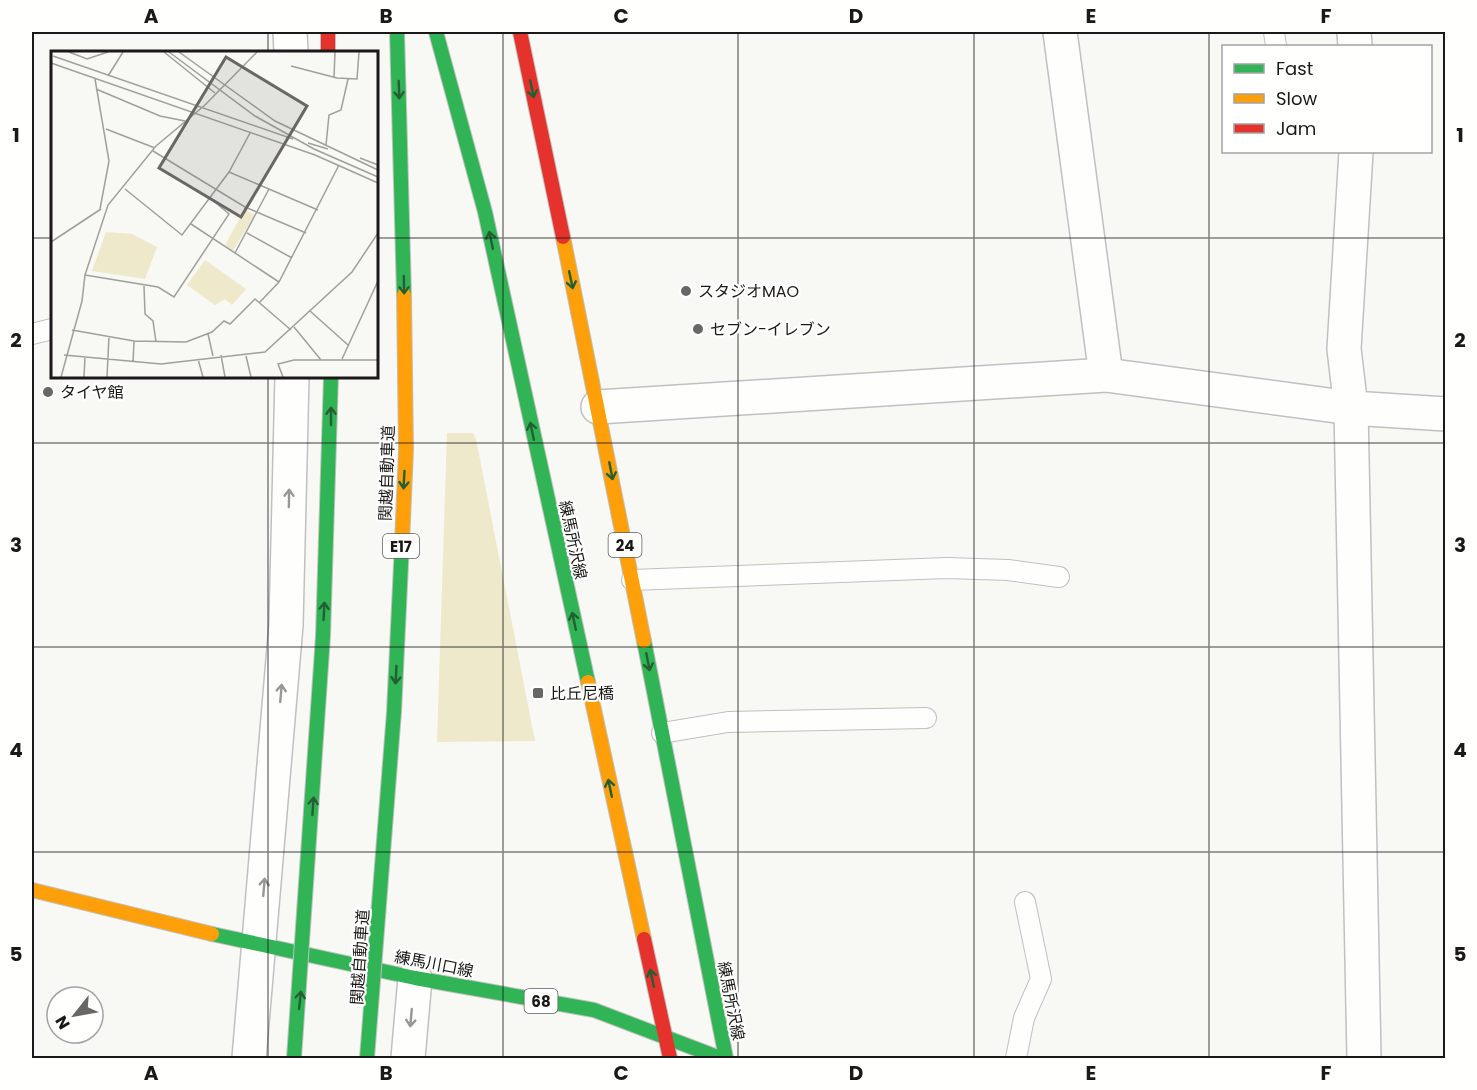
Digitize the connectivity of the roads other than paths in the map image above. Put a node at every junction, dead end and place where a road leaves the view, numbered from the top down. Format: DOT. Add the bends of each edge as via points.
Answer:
graph roads {
  1 [pos="290,32"];
  2 [pos="328,32"];
  3 [pos="397,32"];
  4 [pos="436,32"];
  5 [pos="520,32"];
  6 [pos="1060,32"];
  7 [pos="291,51"];
  8 [pos="328,51"];
  9 [pos="1356,153"];
  10 [pos="51,329"];
  11 [pos="32,334"];
  12 [pos="1106,375"];
  13 [pos="292,378"];
  14 [pos="331,378"];
  15 [pos="598,407"];
  16 [pos="1352,408"];
  17 [pos="1446,414"];
  18 [pos="1059,577"];
  19 [pos="632,580"];
  20 [pos="926,718"];
  21 [pos="662,733"];
  22 [pos="32,890"];
  23 [pos="1025,902"];
  24 [pos="259,945"];
  25 [pos="415,978"];
  26 [pos="664,1035"];
  27 [pos="249,1059"];
  28 [pos="294,1059"];
  29 [pos="367,1059"];
  30 [pos="408,1059"];
  31 [pos="670,1059"];
  32 [pos="720,1059"];
  33 [pos="726,1059"];
  34 [pos="1016,1059"];
  35 [pos="1364,1059"];
  1 -- 7 [label="street"];
  2 -- 8 [label="main road"];
  3 -- 29 [label="main road, 関越自動車道 / E17, one-way, bridge" via="406,450 394,712"];
  26 -- 4 [label="main road, 練馬所沢線, one-way" via="485,212"];
  5 -- 15 [label="main road, 練馬所沢線 / 24, one-way"];
  6 -- 12 [label="street"];
  9 -- 16 [label="street" via="1344,349"];
  10 -- 11 [label="lane"];
  12 -- 15 [label="street"];
  12 -- 16 [label="street"];
  24 -- 13 [label="street, one-way" via="286,625"];
  28 -- 14 [label="main road, one-way, bridge" via="320,700"];
  15 -- 19 [label="main road, 練馬所沢線 / 24, one-way"];
  16 -- 17 [label="street"];
  16 -- 35 [label="street"];
  18 -- 19 [label="lane" via="946,568"];
  19 -- 21 [label="main road, 練馬所沢線 / 24, one-way"];
  20 -- 21 [label="lane" via="728,722"];
  21 -- 33 [label="main road, 練馬所沢線 / 24"];
  22 -- 24 [label="main road, 練馬川口線 / 68"];
  23 -- 34 [label="lane" via="1041,979 1024,1018"];
  24 -- 25 [label="main road, 練馬川口線 / 68"];
  24 -- 27 [label="street"];
  25 -- 26 [label="main road, 練馬川口線 / 68" via="594,1010"];
  25 -- 30 [label="street, one-way"];
  26 -- 31 [label="main road, 練馬所沢線"];
  26 -- 32 [label="main road, 練馬川口線 / 68"];
}
